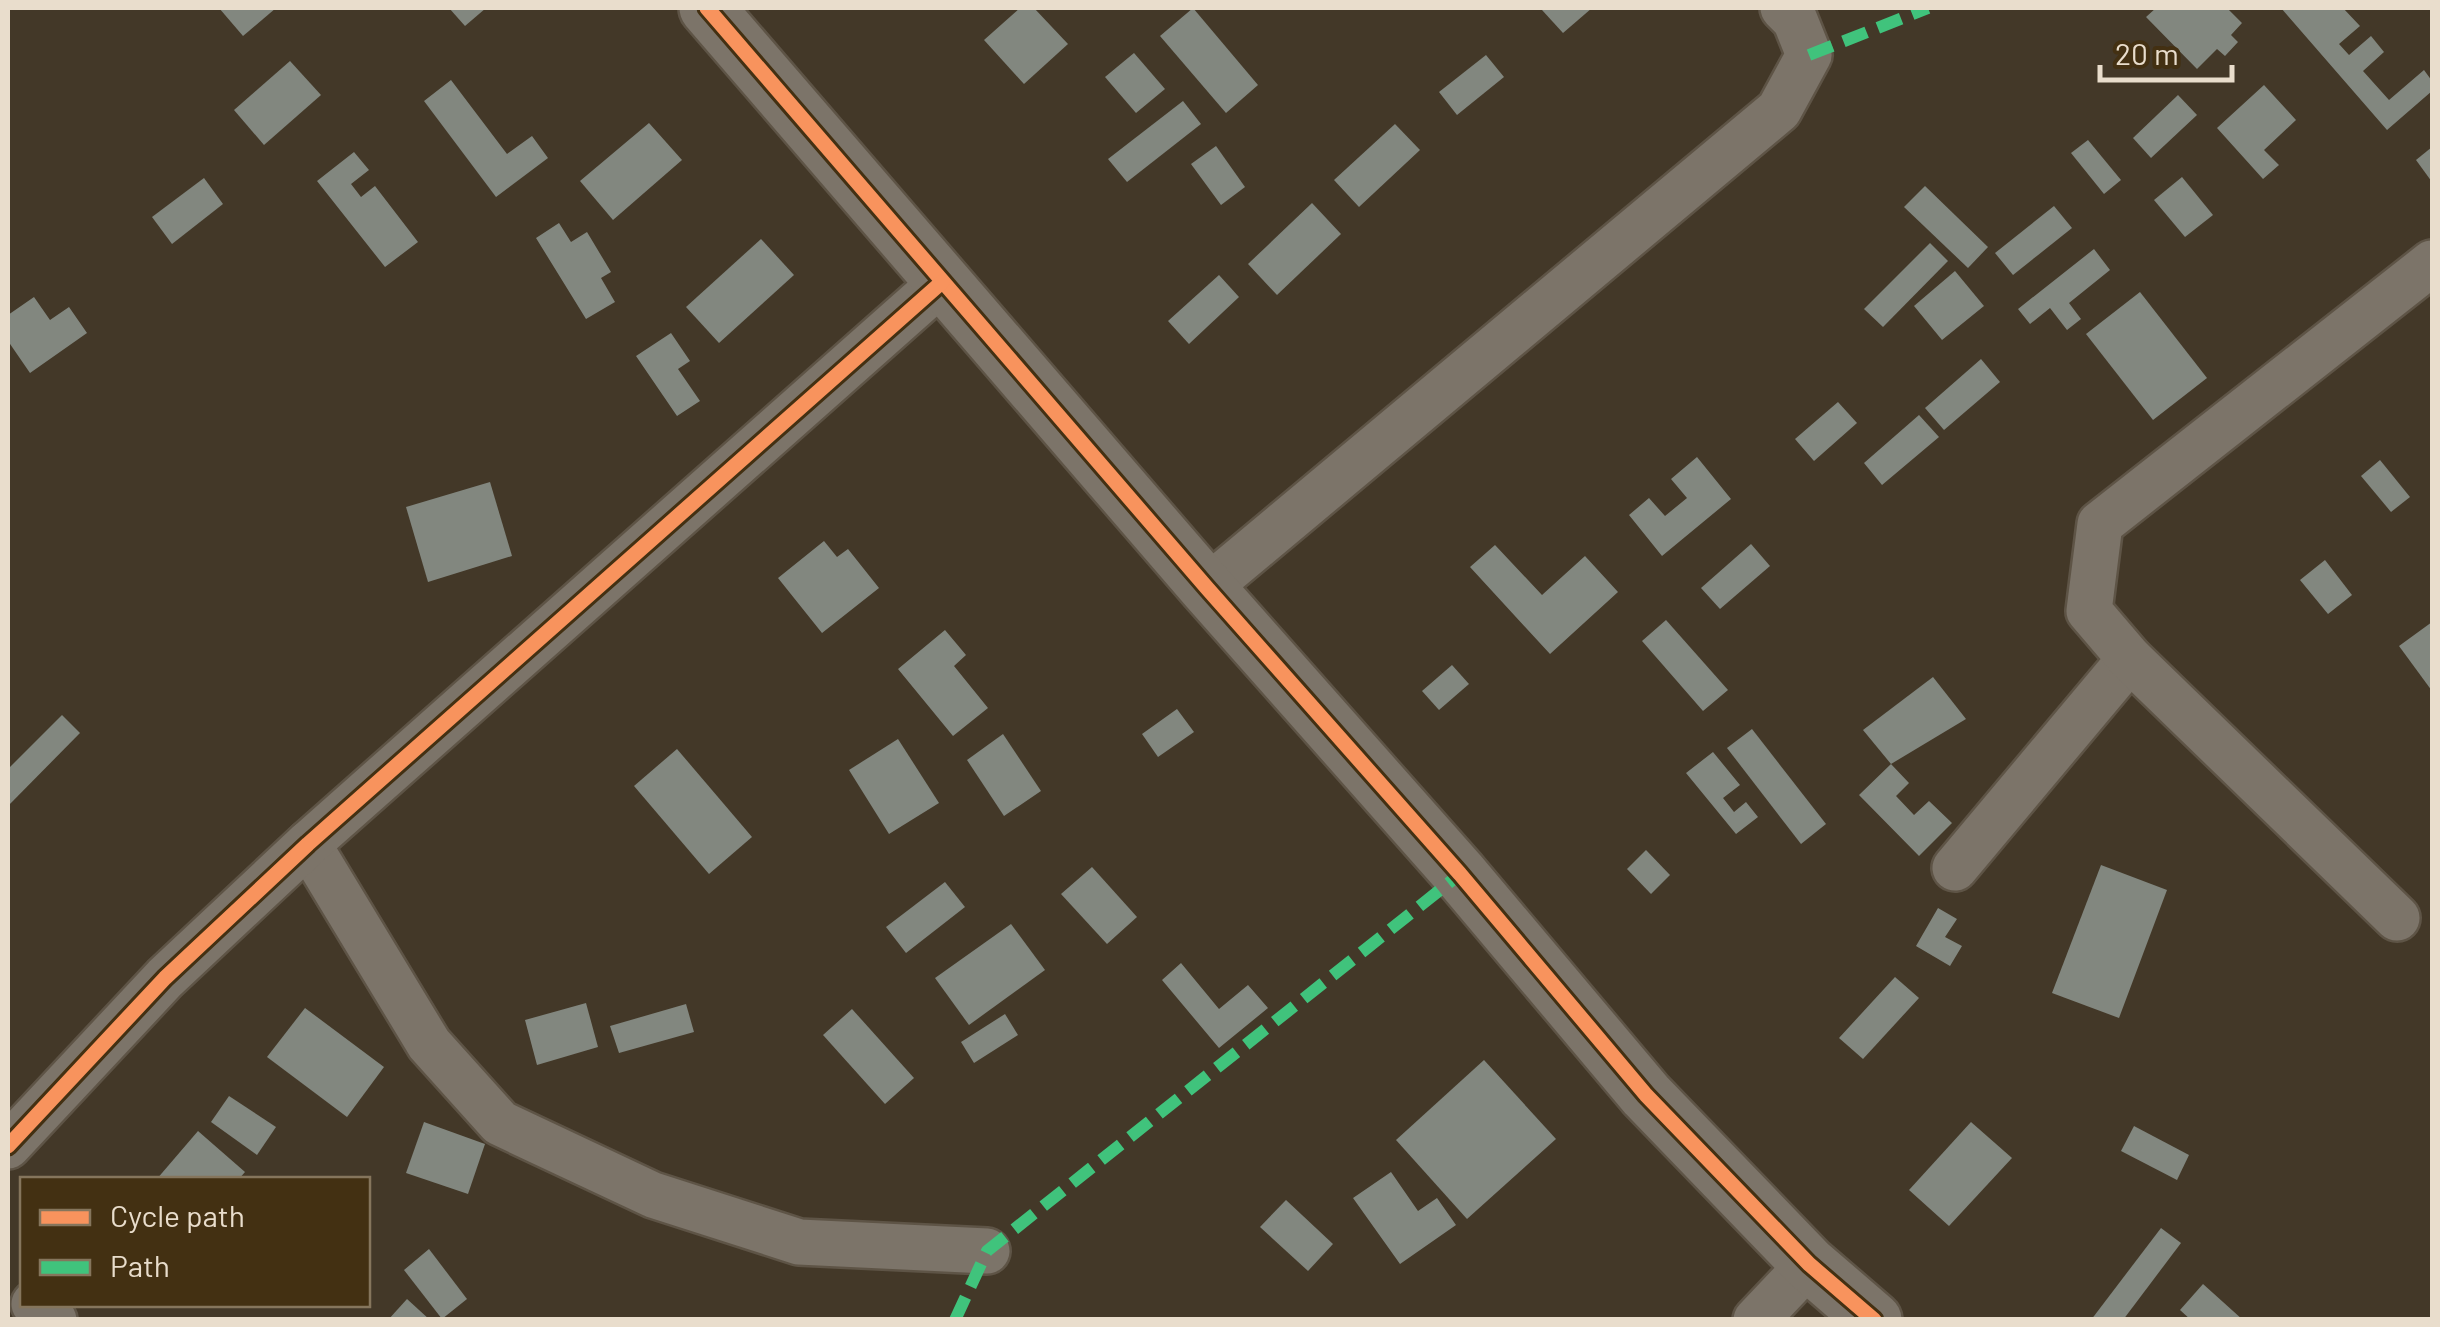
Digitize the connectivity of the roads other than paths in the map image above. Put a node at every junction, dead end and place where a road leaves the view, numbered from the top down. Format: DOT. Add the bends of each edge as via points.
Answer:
graph roads {
  1 [pos="707,8"];
  2 [pos="1782,8"];
  3 [pos="2432,263"];
  4 [pos="942,282"];
  5 [pos="1207,588"];
  6 [pos="2130,659"];
  7 [pos="308,844"];
  8 [pos="1955,868"];
  9 [pos="2397,918"];
  10 [pos="8,1146"];
  11 [pos="987,1251"];
  12 [pos="1808,1264"];
  13 [pos="1756,1320"];
  14 [pos="1874,1320"];
  1 -- 4 [label="street"];
  2 -- 5 [label="street" via="1795,20 1809,56 1779,110"];
  3 -- 6 [label="street" via="2100,524 2088,610"];
  4 -- 5 [label="street"];
  4 -- 7 [label="street"];
  5 -- 12 [label="street" via="1646,1095"];
  6 -- 8 [label="street"];
  6 -- 9 [label="street"];
  7 -- 10 [label="street" via="165,978"];
  7 -- 11 [label="street" via="429,1044 500,1123 653,1195 799,1242"];
  12 -- 13 [label="street"];
  12 -- 14 [label="street"];
}
